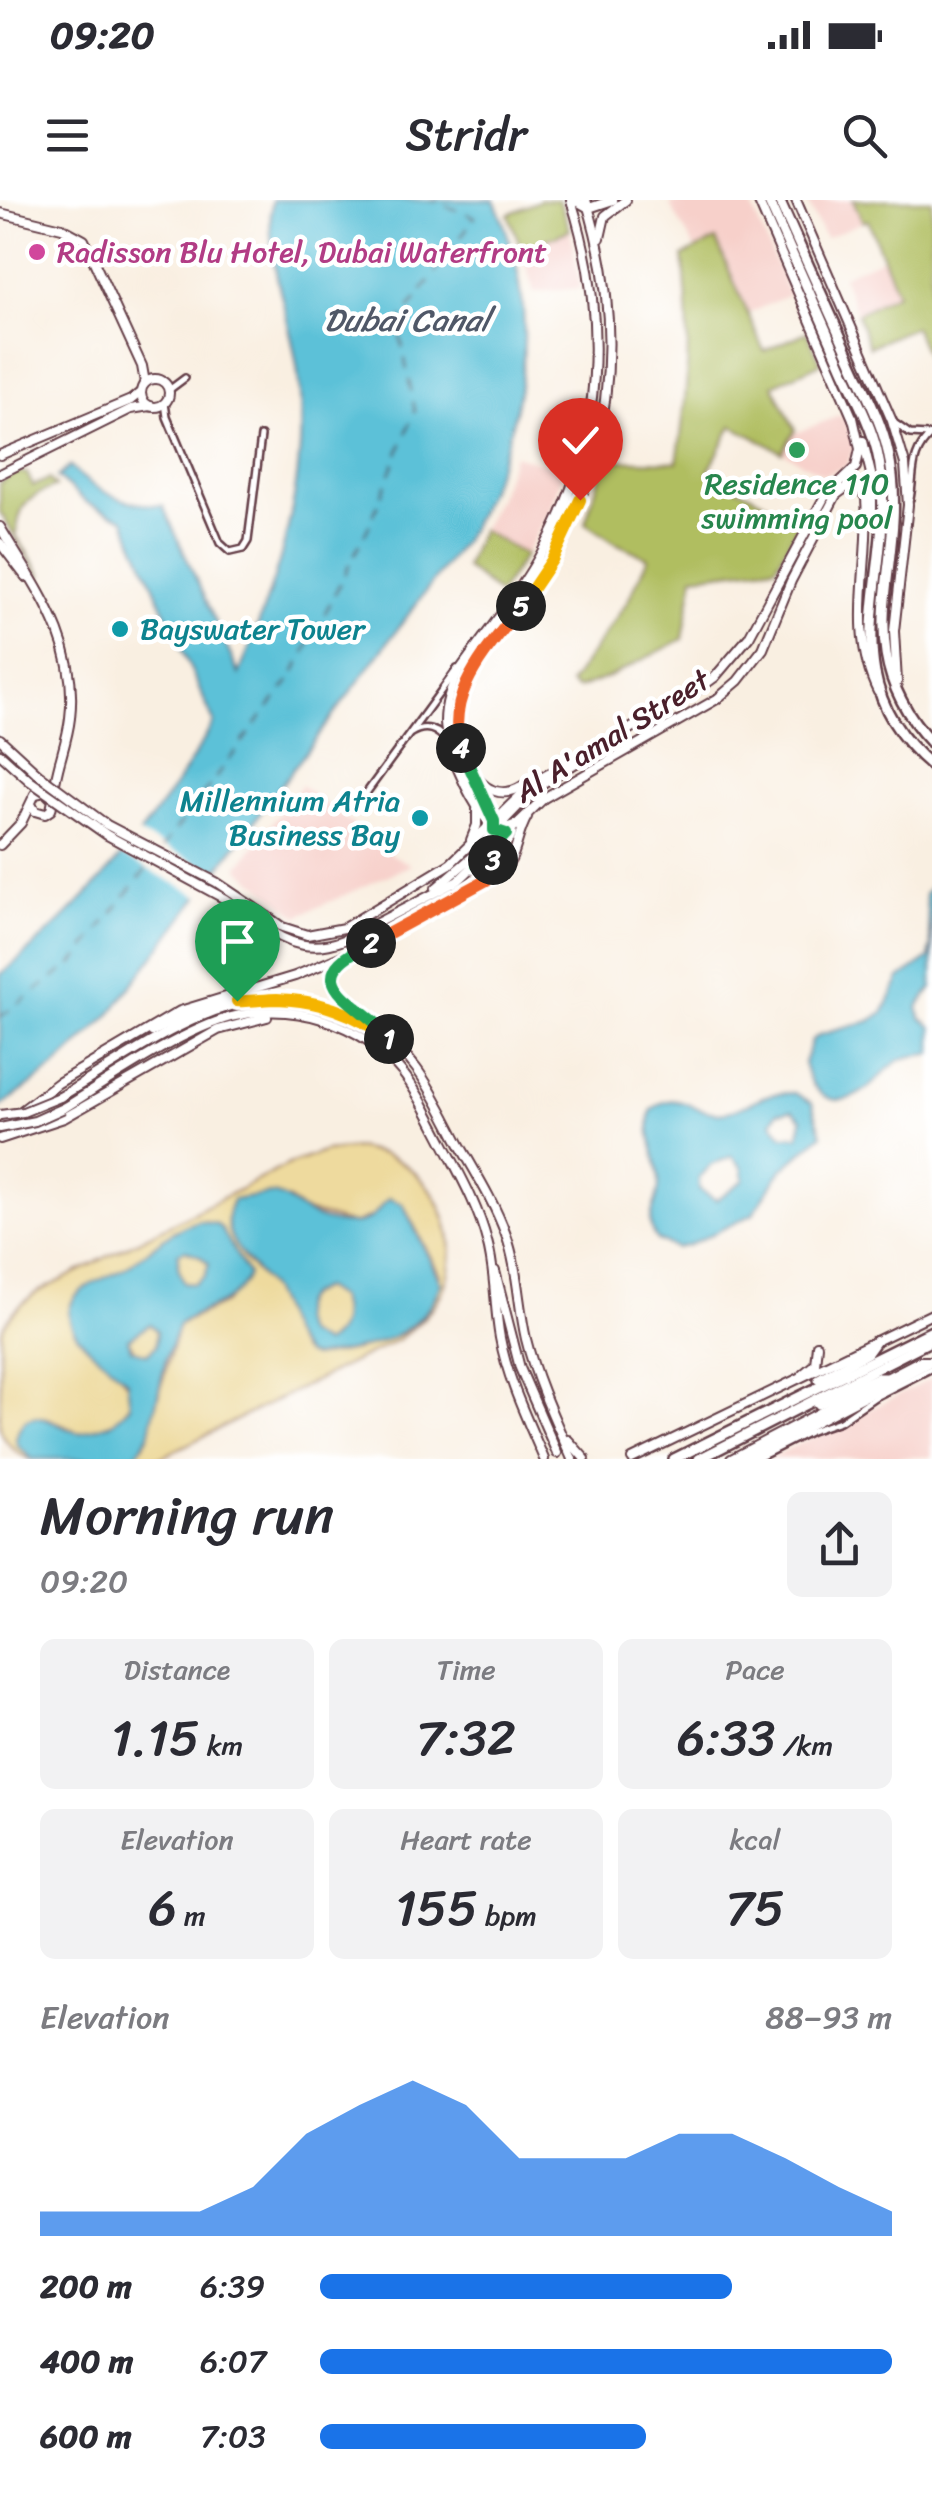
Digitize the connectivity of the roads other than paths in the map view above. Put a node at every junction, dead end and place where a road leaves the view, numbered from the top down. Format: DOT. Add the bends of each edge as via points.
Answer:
graph roads {
  1 [pos="613,200"];
  2 [pos="626,200"];
  3 [pos="758,200"];
  4 [pos="768,200"];
  5 [pos="779,200"];
  6 [pos="792,200"];
  7 [pos="579,204"];
  8 [pos="0,213"];
  9 [pos="592,222"];
  10 [pos="579,224"];
  11 [pos="600,248"];
  12 [pos="185,378"];
  13 [pos="147,385"];
  14 [pos="168,387"];
  15 [pos="158,405"];
  16 [pos="853,418"];
  17 [pos="892,422"];
  18 [pos="931,435"];
  19 [pos="261,436"];
  20 [pos="3,452"];
  21 [pos="909,466"];
  22 [pos="0,474"];
  23 [pos="870,501"];
  24 [pos="0,526"];
  25 [pos="0,543"];
  26 [pos="39,591"];
  27 [pos="466,661"];
  28 [pos="900,696"];
  29 [pos="884,705"];
  30 [pos="405,738"];
  31 [pos="0,739"];
  32 [pos="447,742"];
  33 [pos="604,742"];
  34 [pos="932,743"];
  35 [pos="0,754"];
  36 [pos="576,758"];
  37 [pos="932,766"];
  38 [pos="470,770"];
  39 [pos="55,775"];
  40 [pos="34,777"];
  41 [pos="39,792"];
  42 [pos="53,800"];
  43 [pos="474,801"];
  44 [pos="31,804"];
  45 [pos="535,805"];
  46 [pos="356,807"];
  47 [pos="42,814"];
  48 [pos="516,824"];
  49 [pos="492,826"];
  50 [pos="16,829"];
  51 [pos="506,834"];
  52 [pos="0,845"];
  53 [pos="458,857"];
  54 [pos="477,865"];
  55 [pos="494,876"];
  56 [pos="420,899"];
  57 [pos="266,921"];
  58 [pos="354,950"];
  59 [pos="241,1002"];
  60 [pos="302,1014"];
  61 [pos="396,1046"];
  62 [pos="123,1047"];
  63 [pos="41,1096"];
  64 [pos="0,1116"];
  65 [pos="58,1121"];
  66 [pos="0,1128"];
  67 [pos="0,1138"];
  68 [pos="492,1262"];
  69 [pos="932,1314"];
  70 [pos="932,1331"];
  71 [pos="932,1340"];
  72 [pos="875,1342"];
  73 [pos="817,1345"];
  74 [pos="932,1363"];
  75 [pos="885,1378"];
  76 [pos="799,1381"];
  77 [pos="792,1398"];
  78 [pos="775,1421"];
  79 [pos="559,1428"];
  80 [pos="557,1453"];
  81 [pos="544,1459"];
  82 [pos="572,1459"];
  83 [pos="585,1459"];
  84 [pos="632,1459"];
  85 [pos="674,1459"];
  86 [pos="699,1459"];
  87 [pos="731,1459"];
  88 [pos="745,1459"];
  89 [pos="756,1459"];
  1 -- 7 [label="street"];
  2 -- 11 [label="street" via="602,221"];
  3 -- 16 [label="street, Al A'amal Street"];
  4 -- 29 [label="main road" via="878,454 882,504 870,631"];
  5 -- 28 [label="main road" via="888,452 893,494 882,630"];
  6 -- 17 [label="street"];
  7 -- 9 [label="street"];
  7 -- 10 [label="street"];
  8 -- 13 [label="street" via="67,229 84,240"];
  9 -- 10 [label="street" via="586,217"];
  9 -- 11 [label="street"];
  10 -- 27 [label="street" via="596,328 577,469 534,566"];
  11 -- 38 [label="street" via="610,348 597,449 552,560 461,694 456,725"];
  12 -- 14 [label="street"];
  13 -- 14 [label="street"];
  13 -- 15 [label="street"];
  13 -- 20 [label="street" via="131,400"];
  14 -- 15 [label="street"];
  15 -- 19 [label="street" via="220,543 230,552 247,544"];
  15 -- 22 [label="street" via="131,409"];
  16 -- 23 [label="street, Al A'amal Street" via="868,457"];
  16 -- 33 [label="street, Al A'amal Street" via="858,462 825,496 737,654 698,690"];
  17 -- 18 [label="street" via="910,434"];
  17 -- 21 [label="street"];
  18 -- 21 [label="street"];
  21 -- 28 [label="street" via="894,631"];
  23 -- 29 [label="street, Al A'amal Street" via="862,637"];
  23 -- 45 [label="street, Al A'amal Street" via="856,488 838,492 770,637 728,690"];
  24 -- 26 [label="street"];
  25 -- 26 [label="street"];
  26 -- 39 [label="street" via="60,632 70,677 70,723"];
  27 -- 30 [label="street"];
  27 -- 32 [label="street" via="447,700"];
  28 -- 34 [label="main road"];
  29 -- 37 [label="main road"];
  30 -- 32 [label="street" via="428,728"];
  30 -- 46 [label="street"];
  31 -- 40 [label="street, Al A'amal Street"];
  32 -- 43 [label="street"];
  33 -- 36 [label="street, Al A'amal Street"];
  33 -- 48 [label="street" via="533,791 503,822 506,828"];
  35 -- 40 [label="street, Al A'amal Street"];
  36 -- 38 [label="street" via="507,793 489,789"];
  36 -- 49 [label="street, Al A'amal Street" via="528,786"];
  38 -- 49 [label="street"];
  39 -- 41 [label="street"];
  39 -- 42 [label="street"];
  40 -- 57 [label="street, Al A'amal Street, bridge" via="107,835"];
  41 -- 42 [label="street"];
  41 -- 44 [label="street"];
  42 -- 47 [label="street"];
  43 -- 49 [label="street"];
  43 -- 53 [label="street" via="476,830"];
  44 -- 47 [label="street"];
  44 -- 50 [label="street"];
  45 -- 48 [label="street, Al A'amal Street"];
  45 -- 55 [label="street" via="510,866"];
  47 -- 50 [label="street"];
  48 -- 51 [label="street, Al A'amal Street"];
  49 -- 51 [label="street"];
  49 -- 53 [label="street, Al A'amal Street"];
  49 -- 56 [label="street" via="469,861"];
  50 -- 52 [label="street"];
  51 -- 54 [label="street, Al A'amal Street"];
  53 -- 57 [label="street, Al A'amal Street" via="332,932 295,932"];
  54 -- 55 [label="street" via="495,860"];
  54 -- 56 [label="street, Al A'amal Street"];
  55 -- 58 [label="street"];
  56 -- 57 [label="street, Al A'amal Street" via="327,946 294,944"];
  58 -- 61 [label="street" via="336,965 335,988"];
  58 -- 62 [label="street" via="284,980 188,1007"];
  59 -- 61 [label="street" via="320,1004 366,1023"];
  59 -- 62 [label="street" via="196,1011"];
  59 -- 64 [label="street, bridge" via="195,1019 60,1097"];
  60 -- 65 [label="street" via="218,1030"];
  60 -- 66 [label="street, bridge" via="259,1012 216,1022 64,1108"];
  60 -- 68 [label="street" via="370,1042 411,1084 470,1195"];
  61 -- 79 [label="street" via="429,1088 502,1224 527,1344"];
  62 -- 63 [label="street"];
  63 -- 65 [label="street" via="40,1111"];
  63 -- 66 [label="street"];
  65 -- 67 [label="street"];
  68 -- 80 [label="street" via="520,1368"];
  68 -- 81 [label="street" via="504,1354"];
  69 -- 72 [label="street"];
  70 -- 77 [label="main road"];
  71 -- 78 [label="main road"];
  72 -- 76 [label="street"];
  72 -- 77 [label="main road"];
  73 -- 76 [label="street" via="814,1364"];
  74 -- 75 [label="street" via="922,1360"];
  74 -- 88 [label="street"];
  74 -- 89 [label="street" via="840,1422"];
  75 -- 78 [label="main road"];
  75 -- 87 [label="street"];
  76 -- 84 [label="street"];
  77 -- 85 [label="main road"];
  78 -- 86 [label="main road"];
  79 -- 82 [label="street"];
  79 -- 83 [label="street"];
}
